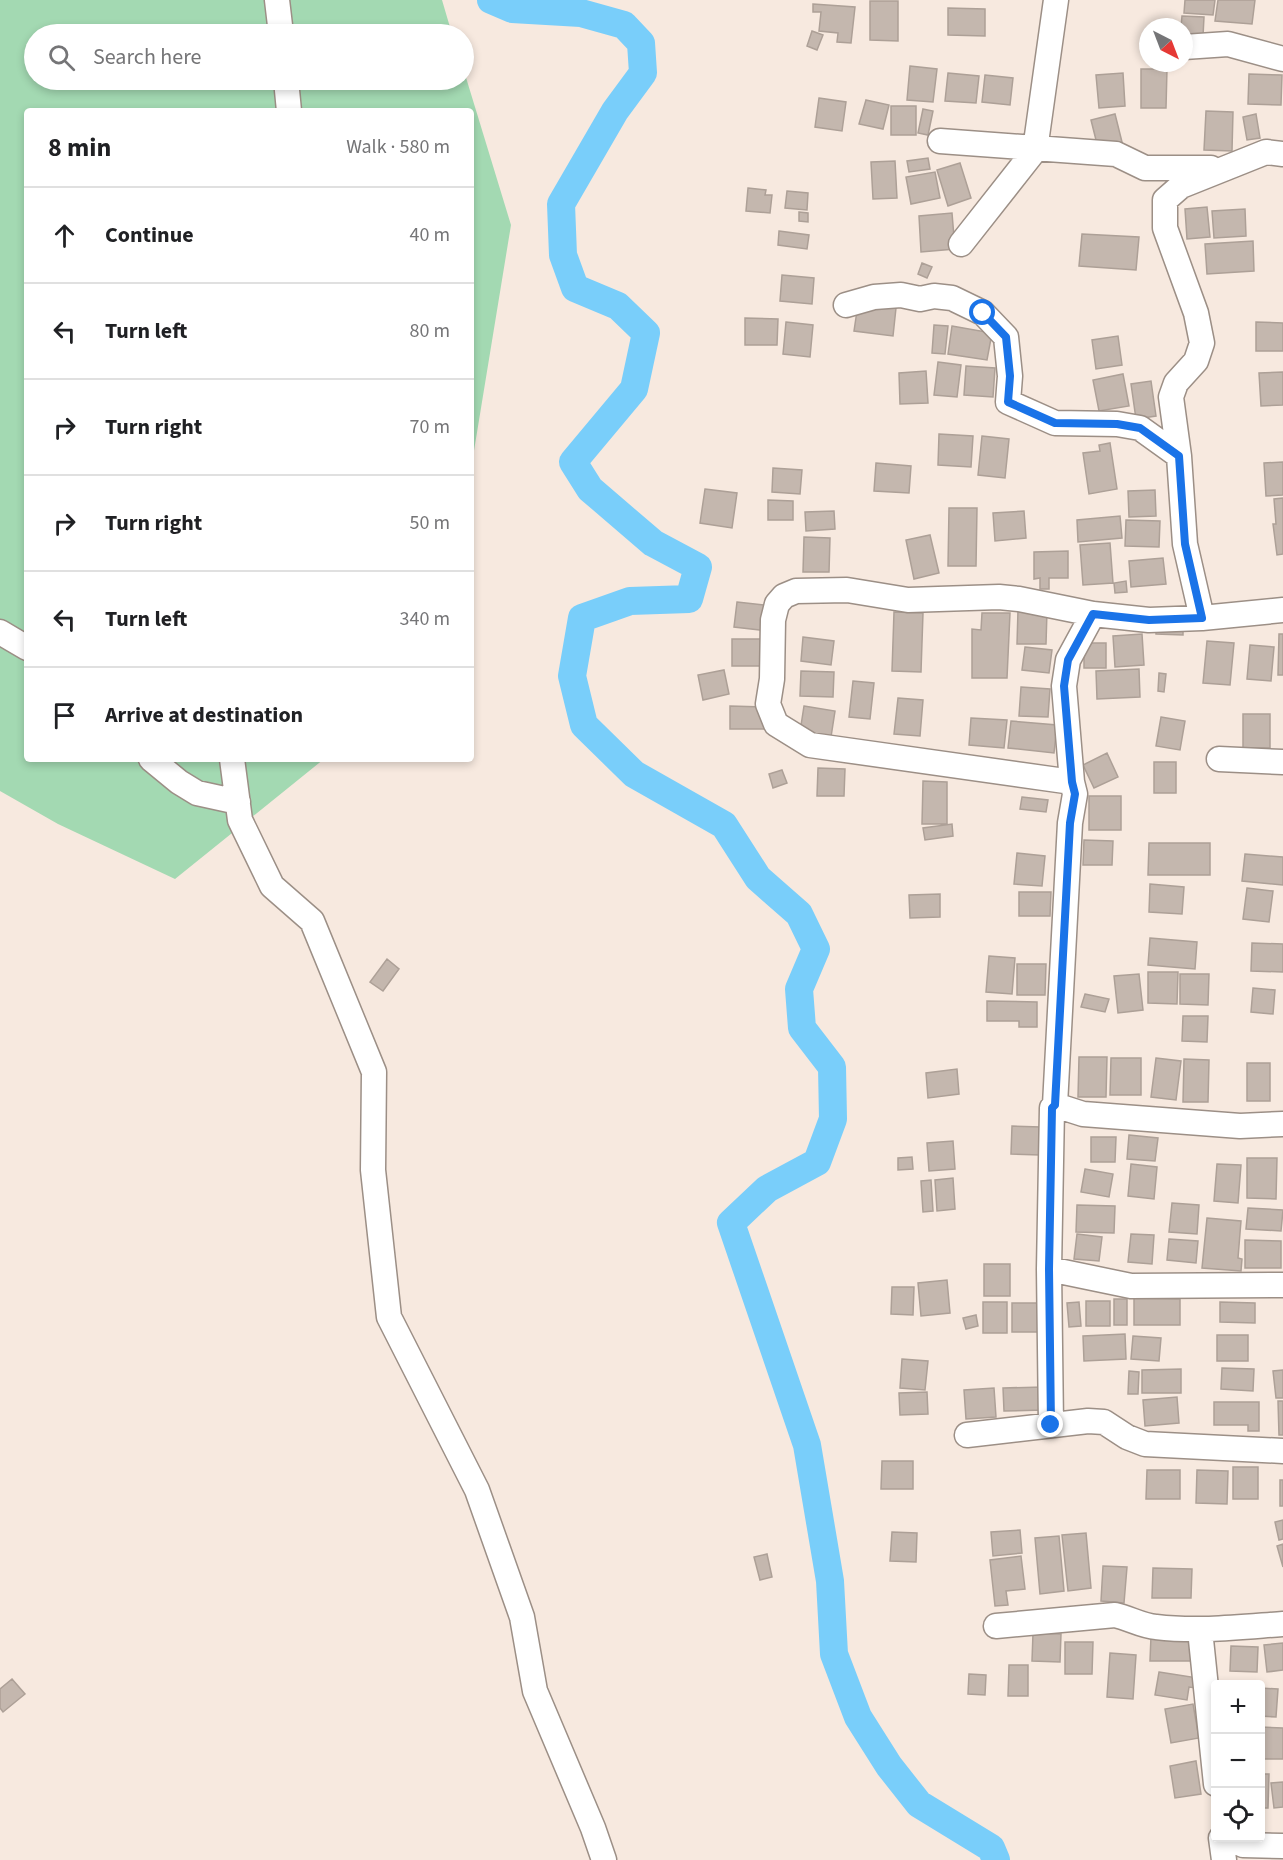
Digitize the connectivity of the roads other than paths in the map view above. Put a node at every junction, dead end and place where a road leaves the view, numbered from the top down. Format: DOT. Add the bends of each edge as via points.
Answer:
graph roads {
  1 [pos="277,0"];
  2 [pos="1056,0"];
  3 [pos="280,24"];
  4 [pos="1193,46"];
  5 [pos="1283,59"];
  6 [pos="287,90"];
  7 [pos="289,108"];
  8 [pos="940,141"];
  9 [pos="1035,150"];
  10 [pos="1283,153"];
  11 [pos="1145,168"];
  12 [pos="1225,168"];
  13 [pos="1165,200"];
  14 [pos="961,244"];
  15 [pos="846,305"];
  16 [pos="1179,456"];
  17 [pos="1283,610"];
  18 [pos="1093,614"];
  19 [pos="1202,618"];
  20 [pos="0,632"];
  21 [pos="24,646"];
  22 [pos="1219,759"];
  23 [pos="155,762"];
  24 [pos="232,762"];
  25 [pos="1283,762"];
  26 [pos="1072,782"];
  27 [pos="238,802"];
  28 [pos="1055,1105"];
  29 [pos="1283,1124"];
  30 [pos="1049,1269"];
  31 [pos="1283,1285"];
  32 [pos="1051,1425"];
  33 [pos="967,1435"];
  34 [pos="1283,1451"];
  35 [pos="1283,1624"];
  36 [pos="996,1626"];
  37 [pos="1200,1630"];
  38 [pos="1211,1743"];
  39 [pos="1283,1846"];
  40 [pos="1228,1847"];
  41 [pos="604,1860"];
  1 -- 3 [label="street"];
  2 -- 9 [label="street"];
  4 -- 5 [label="street" via="1228,44"];
  6 -- 7 [label="street"];
  8 -- 9 [label="street"];
  9 -- 11 [label="street" via="1116,154"];
  9 -- 14 [label="street"];
  10 -- 12 [label="street" via="1266,153"];
  11 -- 12 [label="street"];
  11 -- 13 [label="street"];
  12 -- 13 [label="street" via="1181,186"];
  13 -- 16 [label="street" via="1165,228 1196,313 1202,343 1196,361 1176,383 1171,397"];
  15 -- 16 [label="street" via="901,295 952,298 983,313 1006,337 1008,402 1055,423 1140,428"];
  16 -- 19 [label="street" via="1185,544"];
  17 -- 19 [label="street"];
  18 -- 19 [label="street" via="1149,620"];
  18 -- 26 [label="street" via="1068,660 1064,686"];
  18 -- 26 [label="street" via="1009,598 908,600 847,590 796,591 777,604 773,620 768,704 776,724 810,745"];
  20 -- 21 [label="street"];
  22 -- 25 [label="street"];
  23 -- 27 [label="street" via="196,793"];
  24 -- 27 [label="street"];
  26 -- 28 [label="street" via="1075,794 1070,823"];
  27 -- 41 [label="street" via="240,820 272,886 312,921 374,1072 373,1170 389,1317 477,1490 522,1617 535,1691"];
  28 -- 29 [label="street" via="1083,1114 1240,1126"];
  28 -- 30 [label="street"];
  30 -- 31 [label="street" via="1131,1286"];
  30 -- 32 [label="street"];
  32 -- 33 [label="street"];
  32 -- 34 [label="street" via="1104,1422 1144,1444"];
  35 -- 37 [label="street"];
  36 -- 37 [label="street" via="1115,1615 1153,1627"];
  37 -- 38 [label="street"];
  39 -- 40 [label="street"];
}
